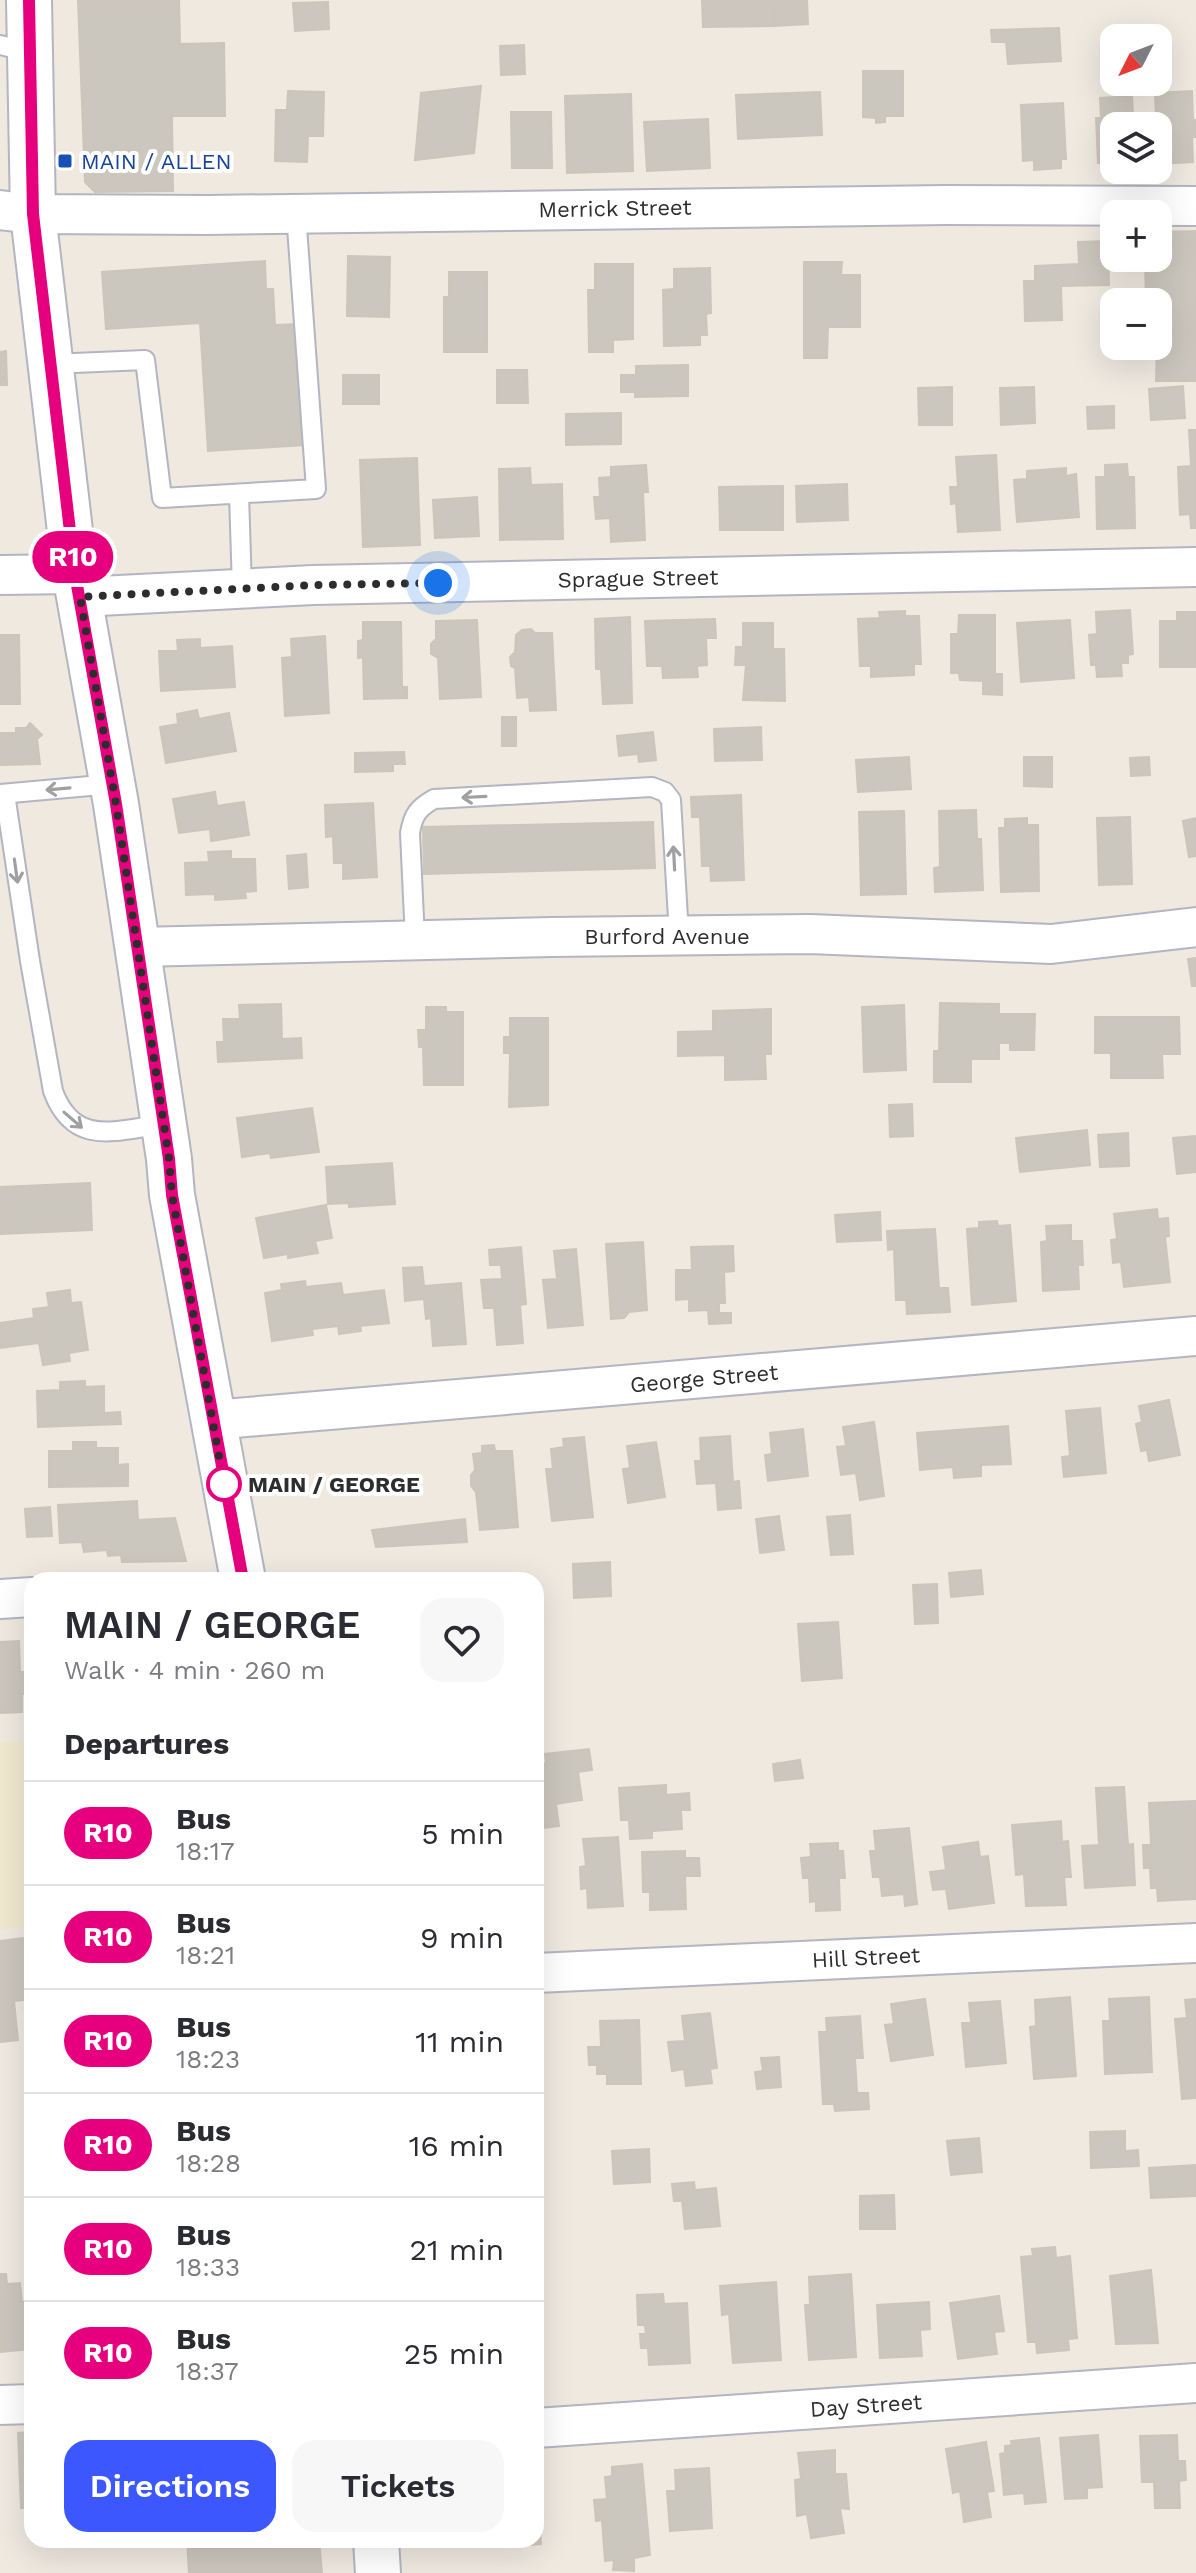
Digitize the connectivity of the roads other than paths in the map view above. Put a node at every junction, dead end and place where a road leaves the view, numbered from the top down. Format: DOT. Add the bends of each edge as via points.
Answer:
graph roads {
  1 [pos="29,0"];
  2 [pos="15,48"];
  3 [pos="1196,206"];
  4 [pos="17,212"];
  5 [pos="296,213"];
  6 [pos="51,364"];
  7 [pos="239,494"];
  8 [pos="1196,567"];
  9 [pos="0,575"];
  10 [pos="77,585"];
  11 [pos="242,589"];
  12 [pos="112,784"];
  13 [pos="2,794"];
  14 [pos="1196,927"];
  15 [pos="679,935"];
  16 [pos="415,940"];
  17 [pos="137,947"];
  18 [pos="164,1124"];
  19 [pos="1196,1336"];
  20 [pos="212,1420"];
  21 [pos="241,1572"];
  22 [pos="24,1598"];
  23 [pos="0,1599"];
  24 [pos="1196,1943"];
  25 [pos="544,1973"];
  26 [pos="1196,2383"];
  27 [pos="24,2404"];
  28 [pos="0,2405"];
  29 [pos="544,2427"];
  30 [pos="376,2548"];
  31 [pos="378,2573"];
  1 -- 2 [label="street"];
  2 -- 4 [label="street"];
  3 -- 5 [label="street, Merrick Street"];
  4 -- 5 [label="street, Merrick Street"];
  4 -- 6 [label="street"];
  5 -- 7 [label="lane" via="316,489"];
  6 -- 7 [label="lane" via="145,360 162,498"];
  6 -- 10 [label="street"];
  7 -- 11 [label="lane"];
  8 -- 11 [label="street, Sprague Street"];
  9 -- 10 [label="street, Sprague Street"];
  10 -- 11 [label="street, Sprague Street"];
  10 -- 12 [label="street"];
  12 -- 13 [label="lane, one-way"];
  12 -- 17 [label="street"];
  13 -- 18 [label="lane, one-way" via="58,1106 84,1130"];
  14 -- 15 [label="street, Burford Avenue" via="1051,944 810,934"];
  15 -- 16 [label="street, Burford Avenue"];
  15 -- 16 [label="lane, one-way" via="671,800 652,787 434,799 422,806 410,833"];
  16 -- 17 [label="street, Burford Avenue"];
  17 -- 18 [label="street"];
  18 -- 20 [label="street"];
  19 -- 20 [label="street, George Street"];
  20 -- 21 [label="street"];
  22 -- 23 [label="street"];
  24 -- 25 [label="street, Hill Street"];
  26 -- 29 [label="street, Day Street"];
  27 -- 28 [label="street"];
  30 -- 31 [label="street"];
}
